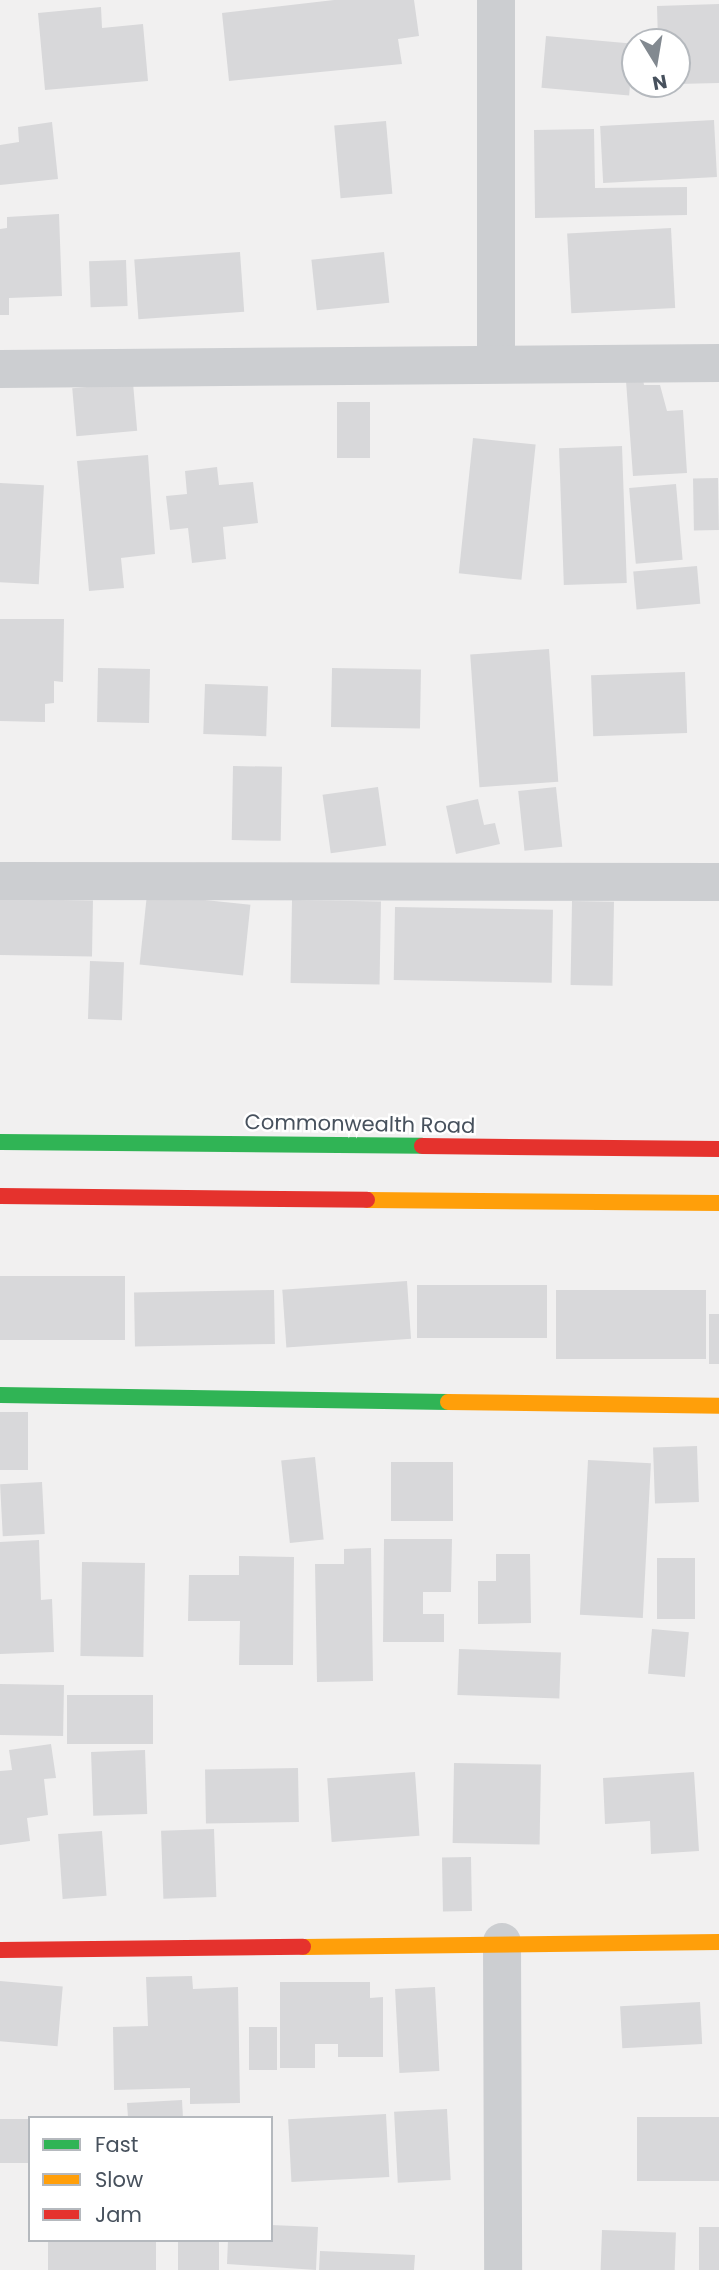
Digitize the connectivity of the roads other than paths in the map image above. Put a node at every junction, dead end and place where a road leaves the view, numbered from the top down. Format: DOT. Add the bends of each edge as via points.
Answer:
graph roads {
  1 [pos="496,0"];
  2 [pos="719,363"];
  3 [pos="496,364"];
  4 [pos="0,369"];
  5 [pos="0,881"];
  6 [pos="719,882"];
  7 [pos="0,1142"];
  8 [pos="719,1149"];
  9 [pos="0,1196"];
  10 [pos="719,1203"];
  11 [pos="0,1395"];
  12 [pos="719,1406"];
  13 [pos="502,1942"];
  14 [pos="719,1942"];
  15 [pos="0,1950"];
  16 [pos="503,2270"];
  1 -- 3 [label="street"];
  2 -- 3 [label="street"];
  3 -- 4 [label="street"];
  5 -- 6 [label="street"];
  7 -- 8 [label="street, Commonwealth Road"];
  9 -- 10 [label="street"];
  11 -- 12 [label="street"];
  13 -- 14 [label="street"];
  13 -- 15 [label="street"];
  13 -- 16 [label="street"];
}
